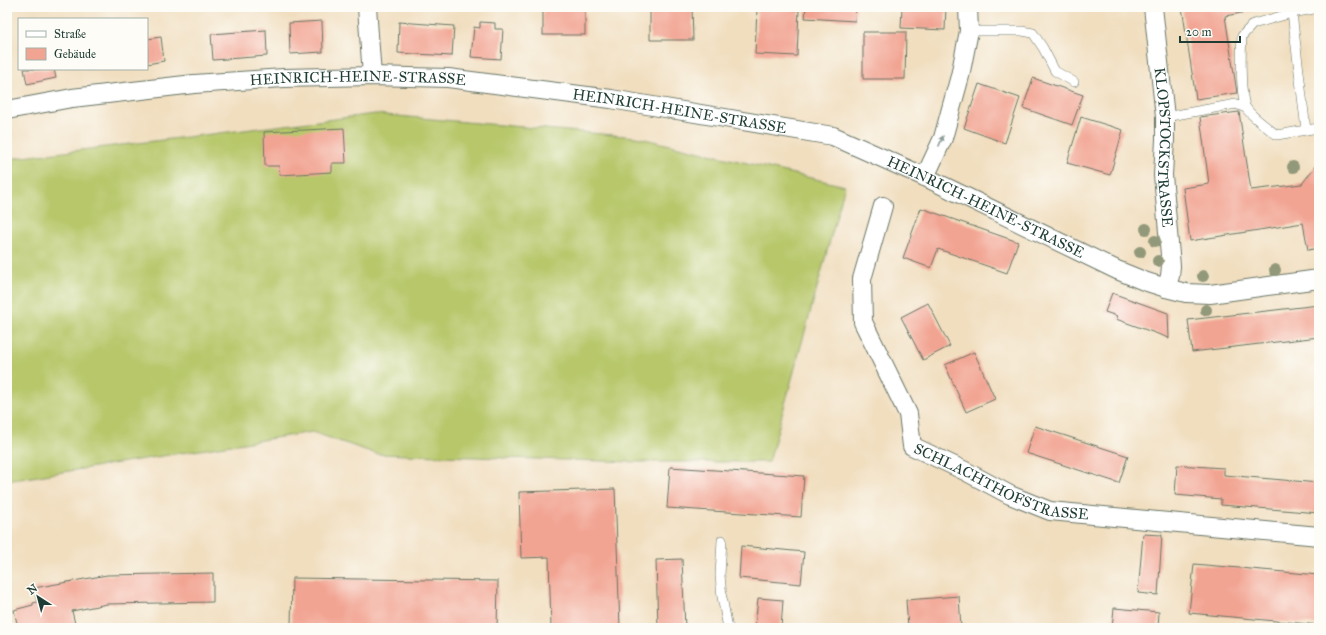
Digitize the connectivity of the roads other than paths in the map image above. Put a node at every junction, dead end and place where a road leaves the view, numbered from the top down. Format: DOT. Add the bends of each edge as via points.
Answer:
graph roads {
  1 [pos="367,7"];
  2 [pos="968,7"];
  3 [pos="1154,7"];
  4 [pos="1319,8"];
  5 [pos="1292,10"];
  6 [pos="969,31"];
  7 [pos="372,76"];
  8 [pos="1074,82"];
  9 [pos="1246,108"];
  10 [pos="7,110"];
  11 [pos="1165,117"];
  12 [pos="1319,128"];
  13 [pos="1306,130"];
  14 [pos="925,177"];
  15 [pos="883,206"];
  16 [pos="1319,279"];
  17 [pos="1166,288"];
  18 [pos="1319,536"];
  19 [pos="722,540"];
  20 [pos="728,628"];
  1 -- 7 [label="street"];
  2 -- 6 [label="street"];
  3 -- 11 [label="street, KLOPSTOCKSTRASSE"];
  4 -- 5 [label="lane"];
  5 -- 9 [label="lane" via="1253,24 1242,36 1241,64"];
  5 -- 13 [label="lane"];
  6 -- 8 [label="lane" via="1033,33 1055,71"];
  14 -- 6 [label="street, one-way" via="943,138"];
  7 -- 10 [label="street, HEINRICH-HEINE-STRASSE" via="194,84 72,98"];
  7 -- 14 [label="street, HEINRICH-HEINE-STRASSE" via="448,78 611,99 833,136"];
  9 -- 11 [label="lane" via="1236,104"];
  9 -- 13 [label="lane" via="1277,135"];
  11 -- 17 [label="street, KLOPSTOCKSTRASSE" via="1163,175 1171,266"];
  12 -- 13 [label="lane"];
  14 -- 17 [label="street, HEINRICH-HEINE-STRASSE" via="1117,270"];
  15 -- 18 [label="street, SCHLACHTHOFSTRASSE" via="862,279 863,322 908,414 912,446 1010,495 1050,511"];
  16 -- 17 [label="street, HEINRICH-HEINE-STRASSE" via="1210,294 1186,293"];
  19 -- 20 [label="lane" via="720,575"];
}
